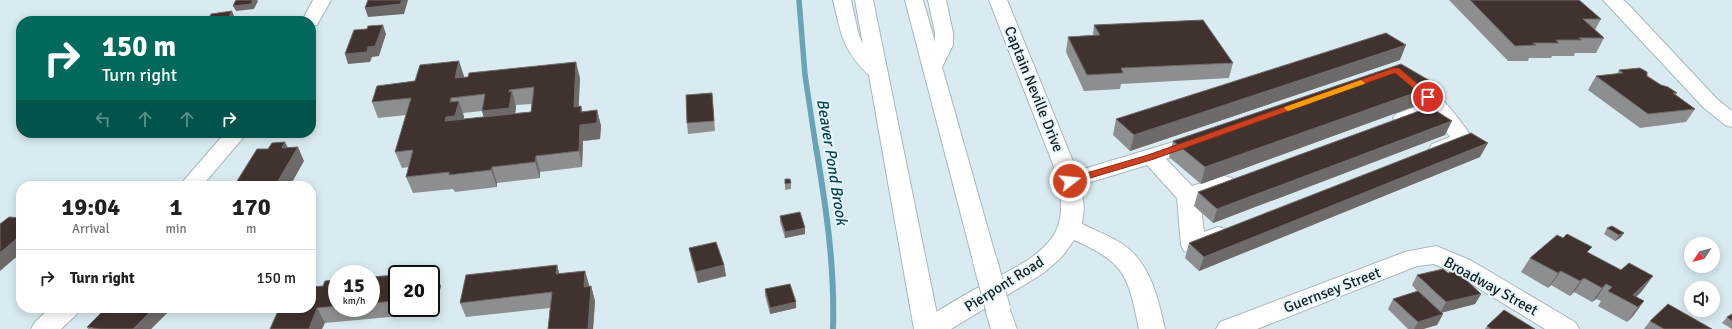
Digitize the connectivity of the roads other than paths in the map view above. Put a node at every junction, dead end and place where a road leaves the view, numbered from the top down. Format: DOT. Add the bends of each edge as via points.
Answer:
graph roads {
  1 [pos="322,0"];
  2 [pos="842,0"];
  3 [pos="864,0"];
  4 [pos="914,0"];
  5 [pos="937,0"];
  6 [pos="998,0"];
  7 [pos="1612,0"];
  8 [pos="314,16"];
  9 [pos="932,68"];
  10 [pos="878,73"];
  11 [pos="1389,73"];
  12 [pos="1438,106"];
  13 [pos="1732,121"];
  14 [pos="1386,124"];
  15 [pos="1218,134"];
  16 [pos="232,138"];
  17 [pos="1151,157"];
  18 [pos="1420,157"];
  19 [pos="1239,178"];
  20 [pos="194,181"];
  21 [pos="1070,181"];
  22 [pos="1188,196"];
  23 [pos="1069,228"];
  24 [pos="1237,228"];
  25 [pos="1436,255"];
  26 [pos="62,313"];
  27 [pos="1001,319"];
  28 [pos="44,329"];
  29 [pos="928,329"];
  30 [pos="1152,329"];
  31 [pos="1229,329"];
  32 [pos="1566,329"];
  1 -- 8 [label="main road"];
  2 -- 10 [label="main road" via="855,49"];
  3 -- 10 [label="main road"];
  4 -- 9 [label="main road"];
  5 -- 9 [label="main road" via="944,45"];
  6 -- 21 [label="main road, Captain Neville Drive" via="1050,125"];
  7 -- 13 [label="main road" via="1710,103"];
  9 -- 27 [label="main road, bridge"];
  10 -- 29 [label="main road"];
  11 -- 12 [label="main road" via="1396,70"];
  12 -- 14 [label="main road"];
  12 -- 18 [label="main road" via="1464,140"];
  15 -- 17 [label="main road"];
  16 -- 20 [label="main road"];
  17 -- 21 [label="main road"];
  17 -- 22 [label="main road"];
  19 -- 22 [label="main road"];
  21 -- 23 [label="main road, Captain Neville Drive" via="1073,205"];
  22 -- 24 [label="main road" via="1193,245"];
  23 -- 29 [label="main road, Pierpont Road" via="1060,244 1040,263"];
  23 -- 30 [label="main road" via="1113,250 1128,262 1144,293"];
  25 -- 31 [label="main road, Guernsey Street" via="1414,258"];
  25 -- 32 [label="main road, Broadway Street" via="1461,266"];
  26 -- 28 [label="main road"];
}
